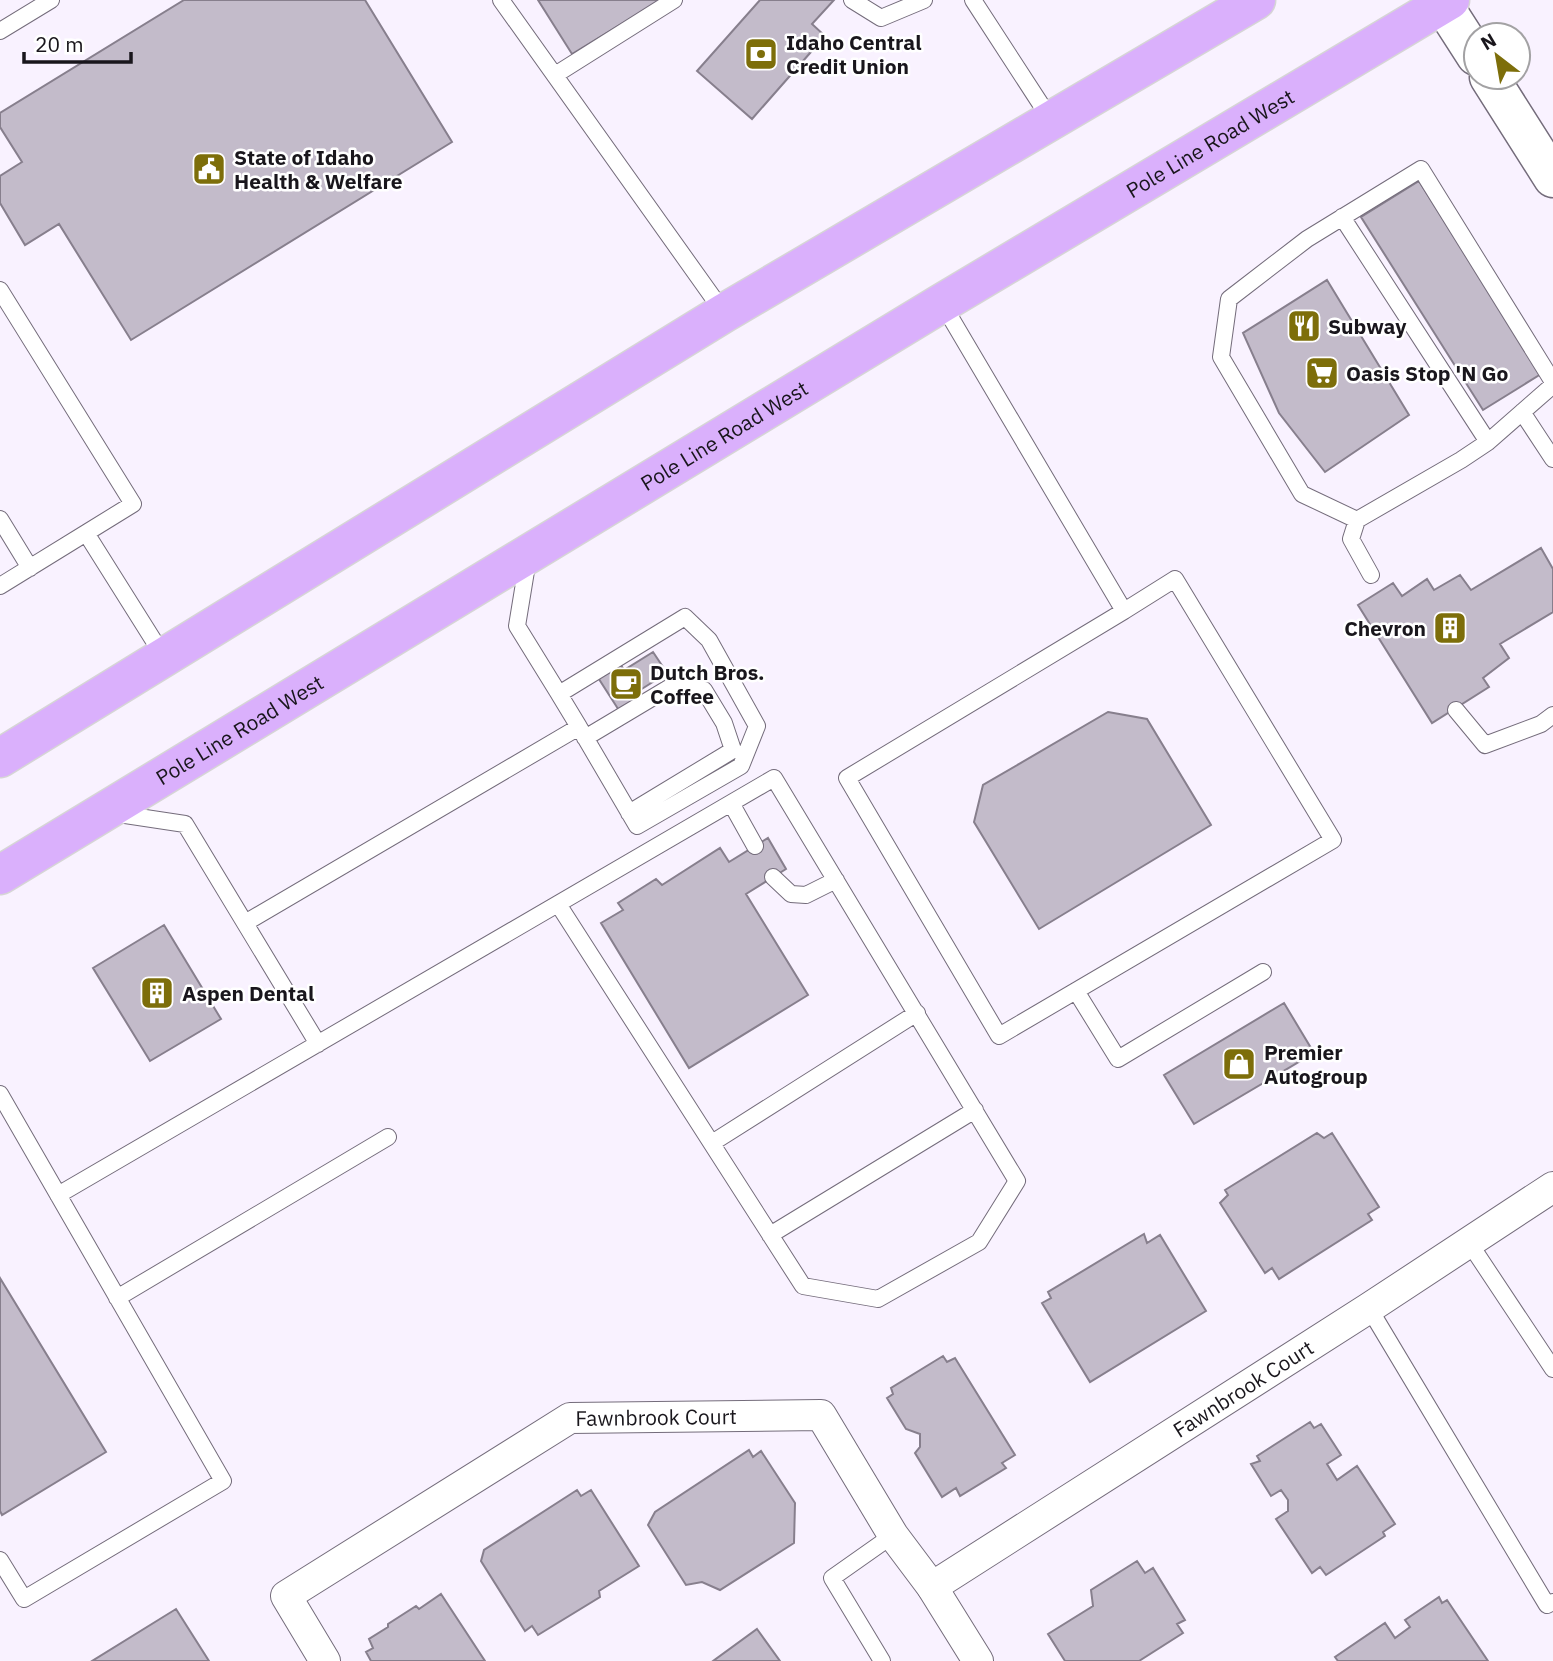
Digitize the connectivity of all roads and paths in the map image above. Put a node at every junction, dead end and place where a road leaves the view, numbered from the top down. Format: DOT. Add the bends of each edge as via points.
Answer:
graph roads {
  1 [pos="51,0"];
  2 [pos="502,0"];
  3 [pos="674,0"];
  4 [pos="852,0"];
  5 [pos="924,0"];
  6 [pos="973,0"];
  7 [pos="1256,0"];
  8 [pos="1444,1"];
  9 [pos="0,31"];
  10 [pos="1462,32"];
  11 [pos="555,75"];
  12 [pos="1498,91"];
  13 [pos="1051,120"];
  14 [pos="1553,178"];
  15 [pos="1342,217"];
  16 [pos="0,290"];
  17 [pos="942,303"];
  18 [pos="724,313"];
  19 [pos="1553,383"];
  20 [pos="1522,412"];
  21 [pos="1488,442"];
  22 [pos="1553,459"];
  23 [pos="0,519"];
  24 [pos="1357,520"];
  25 [pos="86,533"];
  26 [pos="529,553"];
  27 [pos="30,568"];
  28 [pos="1371,575"];
  29 [pos="0,586"];
  30 [pos="1124,611"];
  31 [pos="164,657"];
  32 [pos="559,694"];
  33 [pos="1455,710"];
  34 [pos="1553,715"];
  35 [pos="582,732"];
  36 [pos="0,758"];
  37 [pos="731,803"];
  38 [pos="103,812"];
  39 [pos="633,819"];
  40 [pos="755,846"];
  41 [pos="652,850"];
  42 [pos="0,875"];
  43 [pos="773,877"];
  44 [pos="836,880"];
  45 [pos="558,904"];
  46 [pos="245,923"];
  47 [pos="1263,972"];
  48 [pos="1076,991"];
  49 [pos="916,1013"];
  50 [pos="318,1044"];
  51 [pos="0,1094"];
  52 [pos="975,1110"];
  53 [pos="388,1137"];
  54 [pos="712,1143"];
  55 [pos="1553,1187"];
  56 [pos="58,1195"];
  57 [pos="770,1235"];
  58 [pos="1468,1241"];
  59 [pos="117,1298"];
  60 [pos="1368,1308"];
  61 [pos="1553,1369"];
  62 [pos="893,1535"];
  63 [pos="0,1560"];
  64 [pos="932,1587"];
  65 [pos="1553,1602"];
  66 [pos="325,1661"];
  67 [pos="882,1661"];
  68 [pos="978,1661"];
  1 -- 9 [label="lane"];
  2 -- 11 [label="lane"];
  3 -- 11 [label="lane"];
  4 -- 5 [label="lane" via="881,18"];
  6 -- 13 [label="lane"];
  7 -- 13 [label="highway"];
  8 -- 10 [label="street"];
  8 -- 17 [label="highway, Pole Line Road West"];
  11 -- 18 [label="lane"];
  12 -- 14 [label="street"];
  13 -- 18 [label="highway"];
  15 -- 19 [label="lane" via="1421,169"];
  15 -- 21 [label="lane"];
  15 -- 24 [label="lane" via="1229,299 1221,357 1302,494"];
  16 -- 25 [label="lane" via="132,504"];
  17 -- 26 [label="highway, Pole Line Road West"];
  17 -- 30 [label="lane"];
  18 -- 31 [label="highway"];
  19 -- 20 [label="lane"];
  20 -- 21 [label="lane"];
  20 -- 22 [label="lane"];
  21 -- 24 [label="lane"];
  23 -- 27 [label="lane"];
  24 -- 28 [label="lane" via="1351,539"];
  25 -- 27 [label="lane"];
  25 -- 31 [label="lane"];
  26 -- 32 [label="lane" via="517,626"];
  26 -- 38 [label="highway, Pole Line Road West"];
  27 -- 29 [label="lane"];
  30 -- 48 [label="lane" via="1175,579 1333,840"];
  30 -- 48 [label="lane" via="847,778 999,1036"];
  31 -- 36 [label="highway"];
  32 -- 35 [label="lane"];
  32 -- 39 [label="lane" via="685,617 709,640 757,726 741,766"];
  33 -- 34 [label="lane" via="1485,745"];
  35 -- 39 [label="lane"];
  35 -- 39 [label="lane" via="677,682 704,690 724,723 733,750"];
  35 -- 46 [label="lane"];
  37 -- 40 [label="lane"];
  37 -- 41 [label="lane"];
  37 -- 44 [label="lane" via="774,778"];
  38 -- 42 [label="highway, Pole Line Road West"];
  38 -- 46 [label="lane" via="186,824"];
  39 -- 41 [label="lane"];
  41 -- 45 [label="lane"];
  43 -- 44 [label="lane" via="791,894 806,895"];
  44 -- 49 [label="lane"];
  45 -- 50 [label="lane"];
  45 -- 54 [label="lane"];
  46 -- 50 [label="lane"];
  47 -- 48 [label="lane" via="1118,1059"];
  49 -- 52 [label="lane"];
  49 -- 54 [label="lane"];
  50 -- 56 [label="lane"];
  51 -- 56 [label="lane"];
  52 -- 57 [label="lane"];
  52 -- 57 [label="lane" via="1017,1181 979,1242 878,1299 803,1286"];
  53 -- 59 [label="lane"];
  54 -- 57 [label="lane"];
  55 -- 58 [label="street, Fawnbrook Court"];
  56 -- 59 [label="lane"];
  58 -- 60 [label="street, Fawnbrook Court"];
  58 -- 61 [label="lane"];
  59 -- 63 [label="lane" via="223,1481 24,1599"];
  60 -- 64 [label="street, Fawnbrook Court"];
  60 -- 65 [label="lane" via="1547,1605"];
  62 -- 64 [label="street, Fawnbrook Court"];
  62 -- 66 [label="street, Fawnbrook Court" via="821,1415 570,1418 286,1596"];
  62 -- 67 [label="lane" via="832,1578"];
  64 -- 68 [label="street, Fawnbrook Court"];
}
